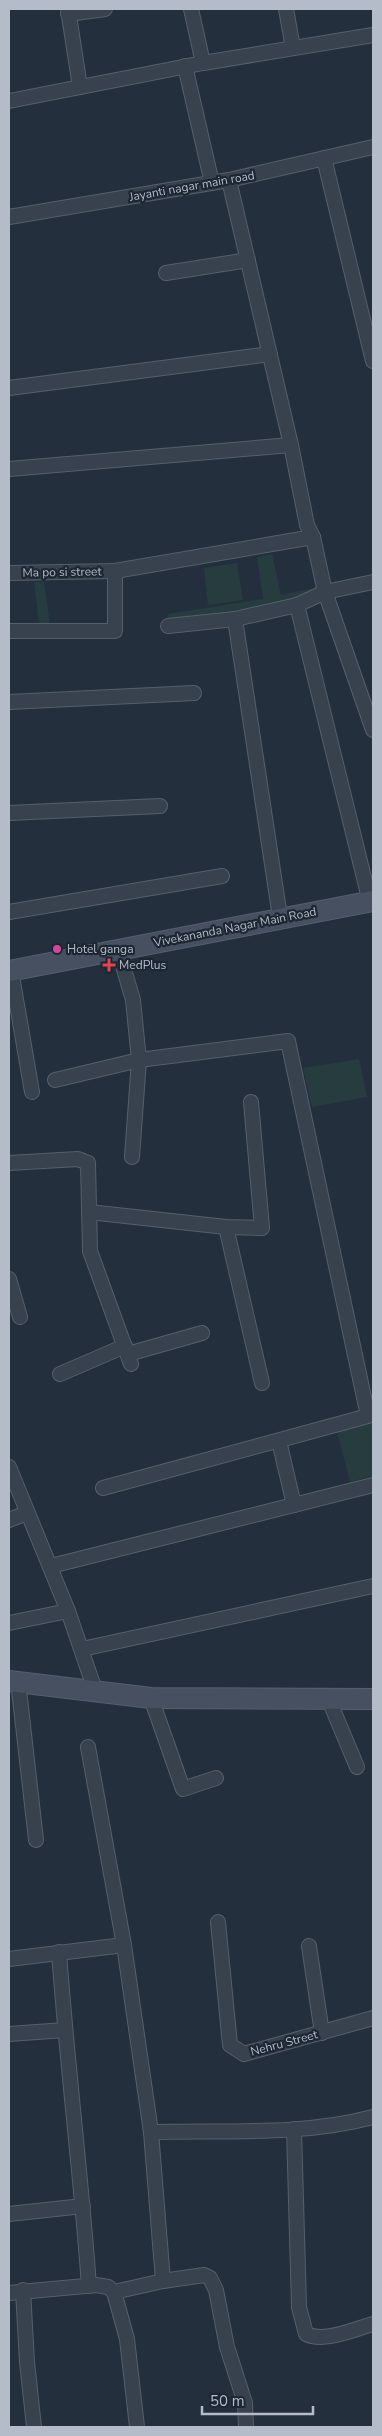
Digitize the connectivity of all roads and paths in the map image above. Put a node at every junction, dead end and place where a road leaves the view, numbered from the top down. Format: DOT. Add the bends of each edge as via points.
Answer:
graph roads {
  1 [pos="105,9"];
  2 [pos="190,9"];
  3 [pos="286,9"];
  4 [pos="68,11"];
  5 [pos="373,35"];
  6 [pos="293,48"];
  7 [pos="202,63"];
  8 [pos="186,66"];
  9 [pos="80,87"];
  10 [pos="9,101"];
  11 [pos="373,148"];
  12 [pos="324,158"];
  13 [pos="229,180"];
  14 [pos="212,183"];
  15 [pos="9,217"];
  16 [pos="248,260"];
  17 [pos="166,273"];
  18 [pos="270,354"];
  19 [pos="373,361"];
  20 [pos="9,388"];
  21 [pos="291,445"];
  22 [pos="9,469"];
  23 [pos="313,537"];
  24 [pos="115,571"];
  25 [pos="9,573"];
  26 [pos="373,582"];
  27 [pos="325,592"];
  28 [pos="297,605"];
  29 [pos="235,619"];
  30 [pos="168,626"];
  31 [pos="9,631"];
  32 [pos="194,692"];
  33 [pos="9,702"];
  34 [pos="373,730"];
  35 [pos="160,806"];
  36 [pos="9,813"];
  37 [pos="222,876"];
  38 [pos="371,901"];
  39 [pos="9,912"];
  40 [pos="280,917"];
  41 [pos="118,949"];
  42 [pos="10,970"];
  43 [pos="138,1060"];
  44 [pos="55,1080"];
  45 [pos="32,1092"];
  46 [pos="251,1102"];
  47 [pos="132,1157"];
  48 [pos="9,1163"];
  49 [pos="89,1212"];
  50 [pos="226,1227"];
  51 [pos="9,1278"];
  52 [pos="20,1317"];
  53 [pos="202,1333"];
  54 [pos="128,1355"];
  55 [pos="60,1374"];
  56 [pos="262,1383"];
  57 [pos="279,1440"];
  58 [pos="9,1467"];
  59 [pos="373,1485"];
  60 [pos="103,1488"];
  61 [pos="294,1505"];
  62 [pos="27,1514"];
  63 [pos="9,1520"];
  64 [pos="51,1566"];
  65 [pos="373,1586"];
  66 [pos="68,1611"];
  67 [pos="9,1623"];
  68 [pos="82,1649"];
  69 [pos="14,1681"];
  70 [pos="96,1693"];
  71 [pos="151,1698"];
  72 [pos="373,1699"];
  73 [pos="329,1700"];
  74 [pos="88,1747"];
  75 [pos="357,1768"];
  76 [pos="216,1778"];
  77 [pos="36,1840"];
  78 [pos="218,1922"];
  79 [pos="124,1945"];
  80 [pos="310,1946"];
  81 [pos="59,1952"];
  82 [pos="9,1959"];
  83 [pos="373,2018"];
  84 [pos="65,2030"];
  85 [pos="322,2033"];
  86 [pos="9,2034"];
  87 [pos="373,2117"];
  88 [pos="294,2129"];
  89 [pos="151,2132"];
  90 [pos="83,2206"];
  91 [pos="9,2214"];
  92 [pos="162,2281"];
  93 [pos="89,2286"];
  94 [pos="23,2290"];
  95 [pos="114,2292"];
  96 [pos="9,2293"];
  97 [pos="373,2324"];
  98 [pos="34,2427"];
  99 [pos="137,2427"];
  100 [pos="246,2427"];
  1 -- 4 [label="street"];
  2 -- 7 [label="street"];
  3 -- 6 [label="street"];
  4 -- 9 [label="street"];
  5 -- 6 [label="street"];
  6 -- 7 [label="street"];
  7 -- 8 [label="street"];
  8 -- 9 [label="street"];
  8 -- 14 [label="street"];
  9 -- 10 [label="street"];
  11 -- 12 [label="street, Jayanti nagar main road"];
  12 -- 13 [label="street, Jayanti nagar main road"];
  12 -- 19 [label="street"];
  13 -- 14 [label="street, Jayanti nagar main road"];
  13 -- 16 [label="street"];
  14 -- 15 [label="street, Jayanti nagar main road"];
  16 -- 17 [label="street"];
  16 -- 18 [label="street"];
  18 -- 20 [label="street"];
  18 -- 21 [label="street"];
  21 -- 22 [label="street"];
  21 -- 23 [label="street" via="307,525"];
  23 -- 24 [label="street, Ma po si street"];
  23 -- 27 [label="street"];
  24 -- 25 [label="street, Ma po si street"];
  24 -- 31 [label="street" via="115,631"];
  26 -- 27 [label="street"];
  27 -- 28 [label="street"];
  27 -- 34 [label="street"];
  28 -- 29 [label="street"];
  28 -- 38 [label="street"];
  29 -- 30 [label="street"];
  29 -- 40 [label="street"];
  32 -- 33 [label="street"];
  35 -- 36 [label="street"];
  37 -- 39 [label="street"];
  38 -- 40 [label="main road, Vivekananda Nagar Main Road"];
  40 -- 41 [label="main road, Vivekananda Nagar Main Road"];
  41 -- 42 [label="main road, Vivekananda Nagar Main Road"];
  41 -- 43 [label="street" via="133,1000"];
  42 -- 45 [label="street"];
  43 -- 44 [label="street"];
  43 -- 47 [label="street"];
  43 -- 57 [label="street" via="288,1041 368,1416"];
  46 -- 50 [label="street" via="262,1228"];
  48 -- 49 [label="street" via="78,1159 88,1163"];
  49 -- 50 [label="street"];
  49 -- 54 [label="street" via="90,1251"];
  50 -- 56 [label="street"];
  51 -- 52 [label="street"];
  53 -- 54 [label="street"];
  54 -- 55 [label="street"];
  57 -- 60 [label="street"];
  57 -- 61 [label="street"];
  58 -- 62 [label="street"];
  59 -- 61 [label="street"];
  61 -- 64 [label="street"];
  62 -- 63 [label="street"];
  62 -- 64 [label="street"];
  64 -- 66 [label="street"];
  65 -- 68 [label="street"];
  66 -- 67 [label="street"];
  66 -- 68 [label="street"];
  68 -- 70 [label="street"];
  69 -- 70 [label="main road"];
  69 -- 77 [label="street"];
  70 -- 71 [label="main road"];
  71 -- 73 [label="main road"];
  71 -- 76 [label="street" via="183,1789"];
  72 -- 73 [label="main road"];
  73 -- 75 [label="street"];
  74 -- 79 [label="street"];
  78 -- 85 [label="street, Nehru Street" via="230,2045 244,2054"];
  79 -- 81 [label="street"];
  79 -- 89 [label="street"];
  80 -- 85 [label="street"];
  81 -- 82 [label="street"];
  81 -- 84 [label="street"];
  83 -- 85 [label="street, Nehru Street"];
  84 -- 86 [label="street"];
  84 -- 90 [label="street"];
  87 -- 88 [label="street" via="342,2125"];
  88 -- 89 [label="street"];
  88 -- 97 [label="street" via="299,2307 306,2334 312,2338 329,2336"];
  89 -- 92 [label="street"];
  90 -- 91 [label="street"];
  90 -- 93 [label="street"];
  92 -- 95 [label="street"];
  92 -- 100 [label="street" via="198,2275 210,2278 216,2290 227,2347 245,2403"];
  93 -- 94 [label="street"];
  93 -- 95 [label="street" via="108,2287"];
  94 -- 96 [label="street"];
  94 -- 98 [label="street"];
  95 -- 99 [label="street" via="127,2338"];
}
